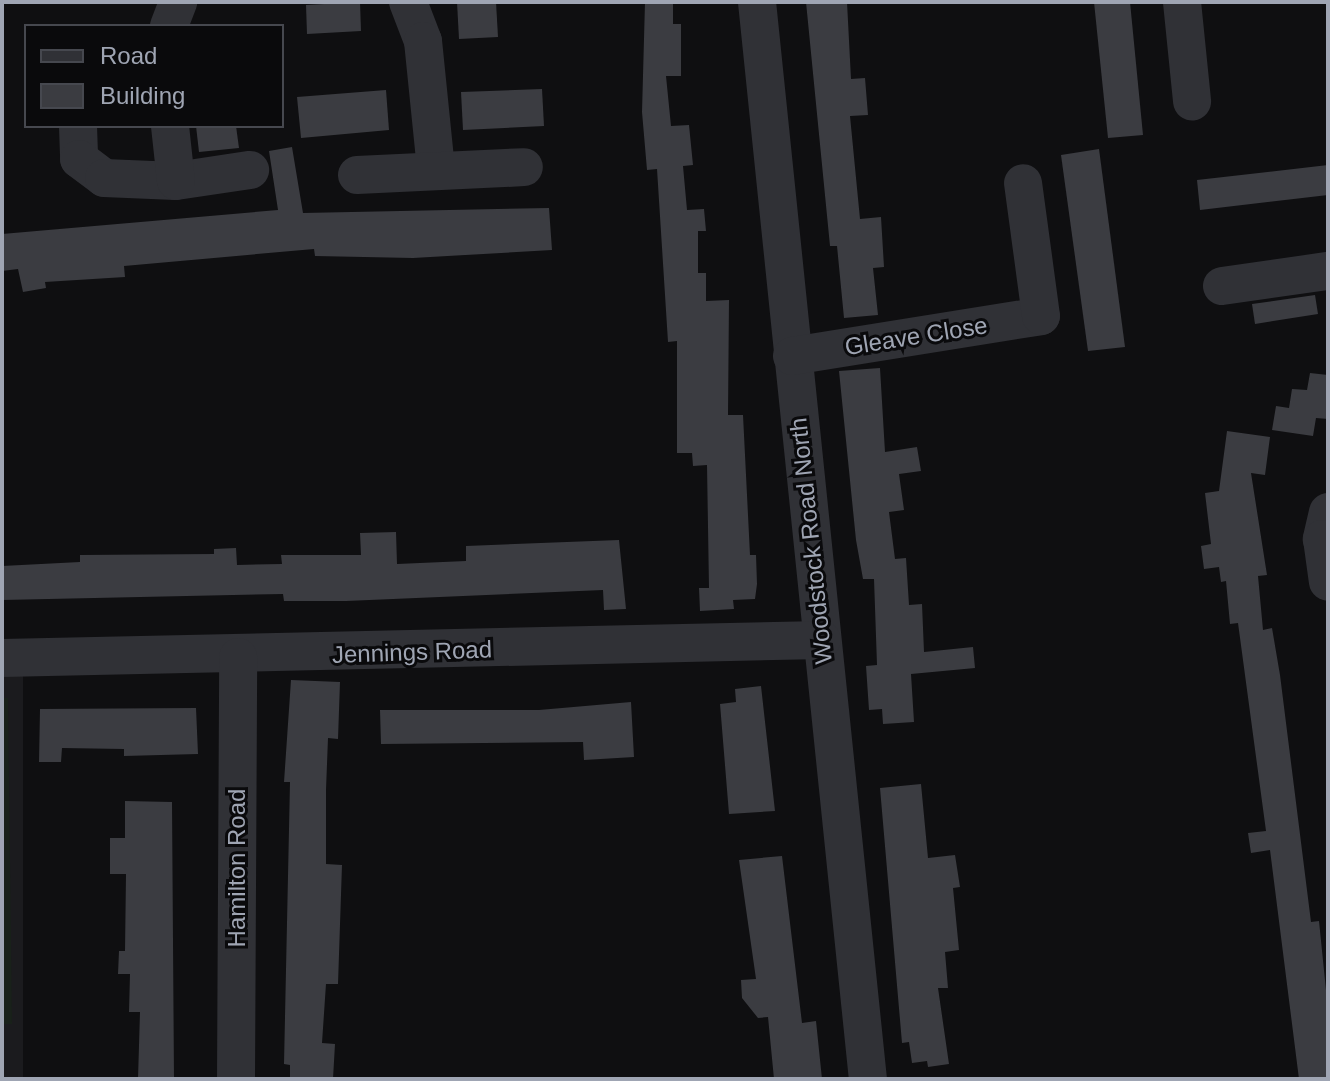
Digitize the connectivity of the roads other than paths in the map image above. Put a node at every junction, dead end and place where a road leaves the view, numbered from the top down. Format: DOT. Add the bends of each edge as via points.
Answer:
graph roads {
  1 [pos="178,2"];
  2 [pos="408,2"];
  3 [pos="757,2"];
  4 [pos="1182,2"];
  5 [pos="170,24"];
  6 [pos="1192,101"];
  7 [pos="78,128"];
  8 [pos="170,128"];
  9 [pos="524,167"];
  10 [pos="250,170"];
  11 [pos="436,170"];
  12 [pos="357,175"];
  13 [pos="176,181"];
  14 [pos="1023,183"];
  15 [pos="1328,271"];
  16 [pos="1222,286"];
  17 [pos="792,356"];
  18 [pos="1328,512"];
  19 [pos="1328,582"];
  20 [pos="822,640"];
  21 [pos="238,657"];
  22 [pos="2,658"];
  23 [pos="236,1079"];
  24 [pos="868,1079"];
  1 -- 5 [label="street"];
  2 -- 11 [label="street" via="423,41"];
  3 -- 17 [label="street, Woodstock Road North"];
  4 -- 6 [label="street"];
  7 -- 13 [label="street" via="79,159 104,178"];
  8 -- 13 [label="street"];
  9 -- 11 [label="street"];
  10 -- 13 [label="street"];
  11 -- 12 [label="street"];
  14 -- 17 [label="street, Gleave Close" via="1045,328"];
  15 -- 16 [label="street"];
  17 -- 20 [label="street, Woodstock Road North"];
  18 -- 19 [label="street" via="1322,539"];
  20 -- 21 [label="street, Jennings Road"];
  20 -- 24 [label="street, Woodstock Road North"];
  21 -- 22 [label="street, Jennings Road"];
  21 -- 23 [label="street, Hamilton Road"];
}
